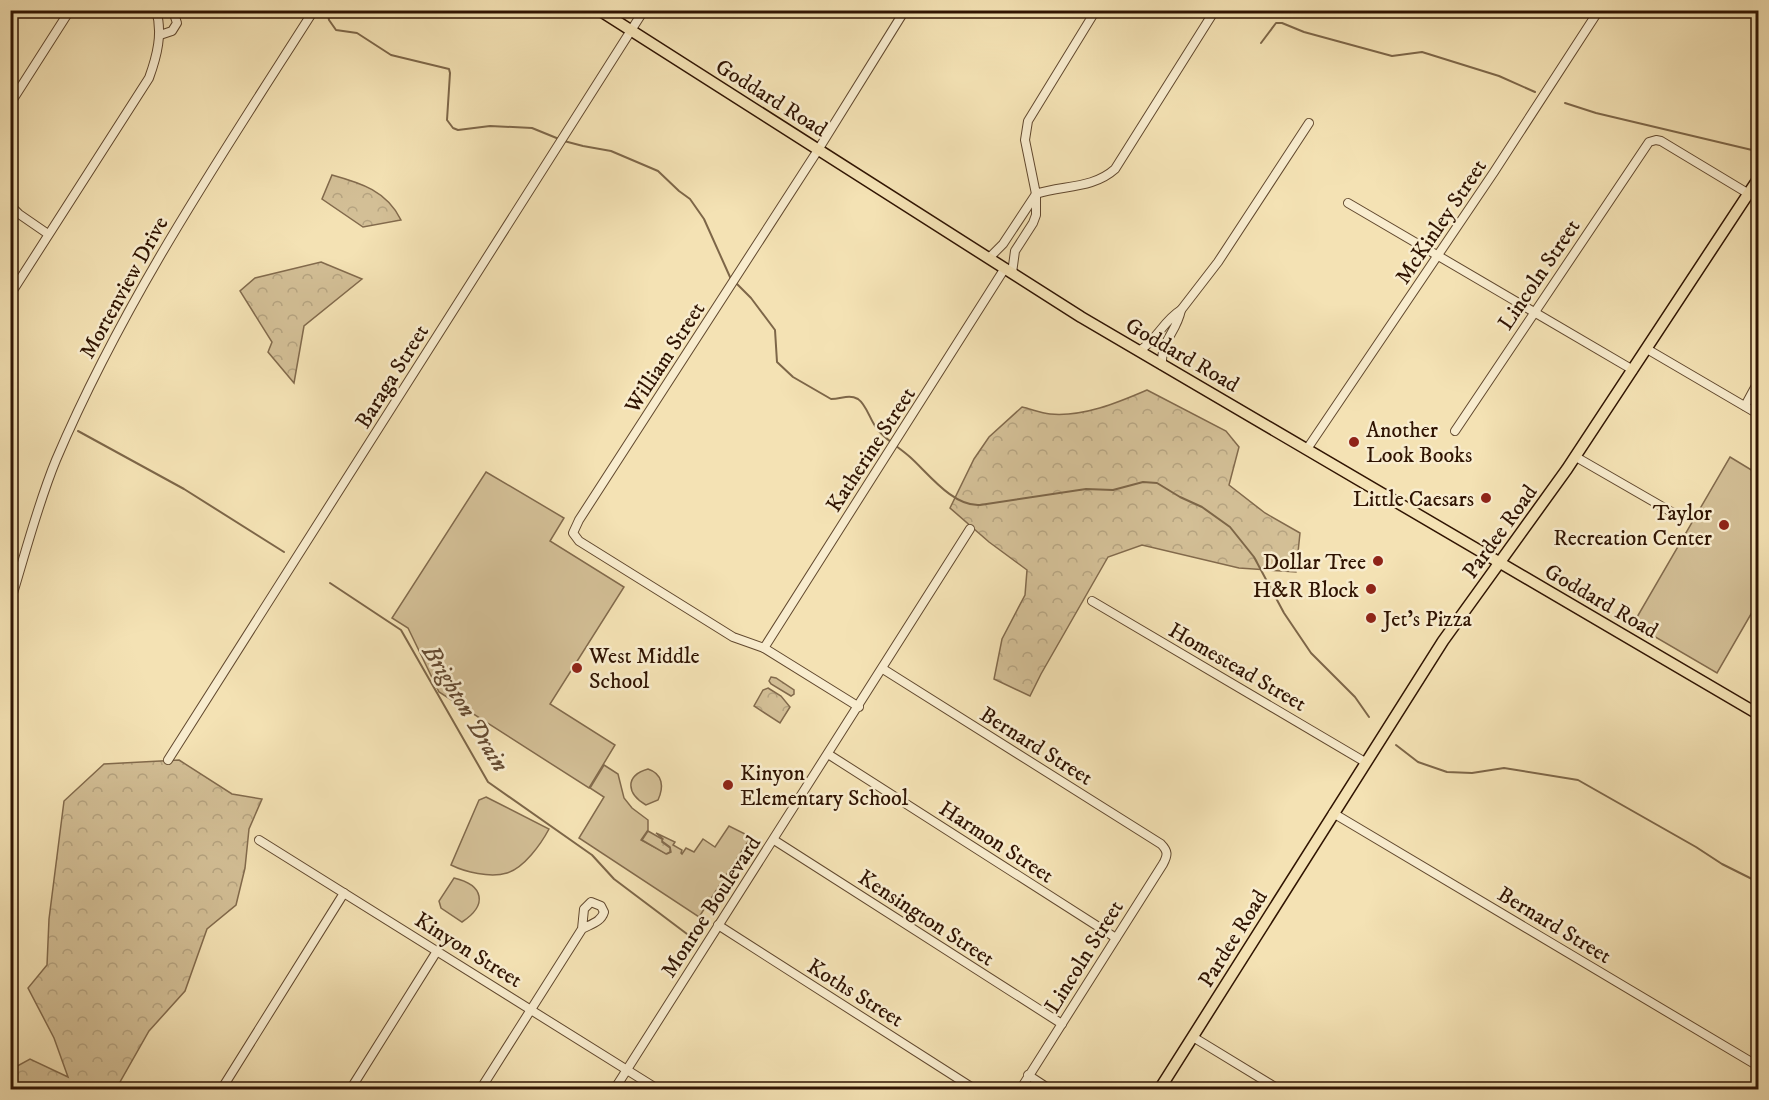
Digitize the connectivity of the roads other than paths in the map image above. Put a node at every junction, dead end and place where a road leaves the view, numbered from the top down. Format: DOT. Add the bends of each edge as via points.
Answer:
graph roads {
  1 [pos="70,10"];
  2 [pos="599,10"];
  3 [pos="644,10"];
  4 [pos="905,10"];
  5 [pos="1096,10"];
  6 [pos="1215,10"];
  7 [pos="1599,10"];
  8 [pos="313,11"];
  9 [pos="157,12"];
  10 [pos="630,31"];
  11 [pos="160,35"];
  12 [pos="10,105"];
  13 [pos="1309,123"];
  14 [pos="818,150"];
  15 [pos="1758,181"];
  16 [pos="1036,194"];
  17 [pos="1749,194"];
  18 [pos="1348,202"];
  19 [pos="10,205"];
  20 [pos="48,234"];
  21 [pos="1437,255"];
  22 [pos="989,258"];
  23 [pos="1009,271"];
  24 [pos="10,295"];
  25 [pos="1181,310"];
  26 [pos="1535,312"];
  27 [pos="1647,349"];
  28 [pos="1139,351"];
  29 [pos="1162,365"];
  30 [pos="1633,370"];
  31 [pos="1758,382"];
  32 [pos="1745,406"];
  33 [pos="1758,414"];
  34 [pos="1455,431"];
  35 [pos="1307,449"];
  36 [pos="1576,457"];
  37 [pos="1675,514"];
  38 [pos="970,529"];
  39 [pos="1500,563"];
  40 [pos="1092,602"];
  41 [pos="10,603"];
  42 [pos="764,648"];
  43 [pos="883,669"];
  44 [pos="859,707"];
  45 [pos="1756,708"];
  46 [pos="828,754"];
  47 [pos="168,760"];
  48 [pos="1365,762"];
  49 [pos="1333,813"];
  50 [pos="259,840"];
  51 [pos="774,840"];
  52 [pos="1167,855"];
  53 [pos="344,893"];
  54 [pos="718,925"];
  55 [pos="582,929"];
  56 [pos="1116,938"];
  57 [pos="437,951"];
  58 [pos="531,1009"];
  59 [pos="1062,1024"];
  60 [pos="1193,1037"];
  61 [pos="1758,1066"];
  62 [pos="627,1069"];
  63 [pos="1028,1076"];
  64 [pos="221,1089"];
  65 [pos="351,1089"];
  66 [pos="480,1089"];
  67 [pos="614,1089"];
  68 [pos="659,1089"];
  69 [pos="976,1089"];
  70 [pos="1020,1089"];
  71 [pos="1051,1089"];
  72 [pos="1159,1089"];
  73 [pos="1280,1089"];
  1 -- 12 [label="street"];
  2 -- 10 [label="main road, Goddard Road"];
  3 -- 10 [label="street, Baraga Street"];
  4 -- 14 [label="street, William Street"];
  5 -- 16 [label="street, Katherine Street" via="1028,121 1025,140"];
  6 -- 16 [label="street" via="1115,169 1094,182"];
  7 -- 21 [label="street, McKinley Street"];
  8 -- 41 [label="street, Mortenview Drive" via="163,249 107,349 48,482"];
  9 -- 11 [label="street"];
  9 -- 11 [label="street" via="174,14 177,23 172,31"];
  10 -- 14 [label="main road, Goddard Road"];
  10 -- 47 [label="street, Baraga Street"];
  11 -- 20 [label="street" via="149,78"];
  13 -- 25 [label="street" via="1218,262"];
  14 -- 22 [label="main road, Goddard Road"];
  14 -- 42 [label="street, William Street" via="573,533 579,542 733,637"];
  15 -- 17 [label="main road, Pardee Road"];
  16 -- 22 [label="street"];
  16 -- 23 [label="street, Katherine Street" via="1036,215 1015,251"];
  17 -- 26 [label="street, Lincoln Street" via="1654,140 1646,145"];
  17 -- 27 [label="main road, Pardee Road"];
  18 -- 21 [label="street"];
  19 -- 20 [label="street"];
  20 -- 24 [label="street"];
  21 -- 26 [label="street"];
  21 -- 35 [label="street, McKinley Street"];
  22 -- 23 [label="main road, Goddard Road"];
  23 -- 28 [label="main road, Goddard Road"];
  23 -- 42 [label="street, Katherine Street"];
  25 -- 28 [label="street"];
  25 -- 29 [label="street" via="1162,352"];
  26 -- 30 [label="street"];
  26 -- 34 [label="street, Lincoln Street"];
  27 -- 30 [label="main road, Pardee Road"];
  27 -- 32 [label="street"];
  28 -- 29 [label="main road, Goddard Road"];
  29 -- 35 [label="main road, Goddard Road"];
  30 -- 36 [label="main road, Pardee Road"];
  31 -- 32 [label="street"];
  32 -- 33 [label="street"];
  35 -- 39 [label="main road, Goddard Road"];
  36 -- 37 [label="street"];
  36 -- 39 [label="main road, Pardee Road"];
  38 -- 43 [label="street, Monroe Boulevard"];
  39 -- 45 [label="main road, Goddard Road"];
  39 -- 48 [label="main road, Pardee Road" via="1443,641"];
  40 -- 48 [label="street, Homestead Street"];
  42 -- 44 [label="street"];
  43 -- 44 [label="street, Monroe Boulevard"];
  43 -- 52 [label="street, Bernard Street" via="1161,844"];
  44 -- 46 [label="street, Monroe Boulevard"];
  46 -- 51 [label="street, Monroe Boulevard"];
  46 -- 56 [label="street, Harmon Street"];
  48 -- 49 [label="main road, Pardee Road"];
  49 -- 60 [label="main road, Pardee Road"];
  49 -- 61 [label="street, Bernard Street"];
  50 -- 53 [label="street, Kinyon Street"];
  51 -- 54 [label="street, Monroe Boulevard"];
  51 -- 59 [label="street, Kensington Street"];
  52 -- 56 [label="street, Lincoln Street"];
  53 -- 57 [label="street, Kinyon Street"];
  53 -- 64 [label="street"];
  54 -- 62 [label="street, Monroe Boulevard"];
  54 -- 69 [label="street, Koths Street"];
  55 -- 58 [label="street"];
  56 -- 59 [label="street, Lincoln Street"];
  57 -- 58 [label="street, Kinyon Street"];
  57 -- 65 [label="street"];
  58 -- 62 [label="street, Kinyon Street"];
  58 -- 66 [label="street"];
  59 -- 63 [label="street, Lincoln Street"];
  60 -- 72 [label="main road, Pardee Road"];
  60 -- 73 [label="street"];
  62 -- 67 [label="street, Monroe Boulevard"];
  62 -- 68 [label="street, Kinyon Street"];
  63 -- 70 [label="street"];
  63 -- 71 [label="street"];
}
